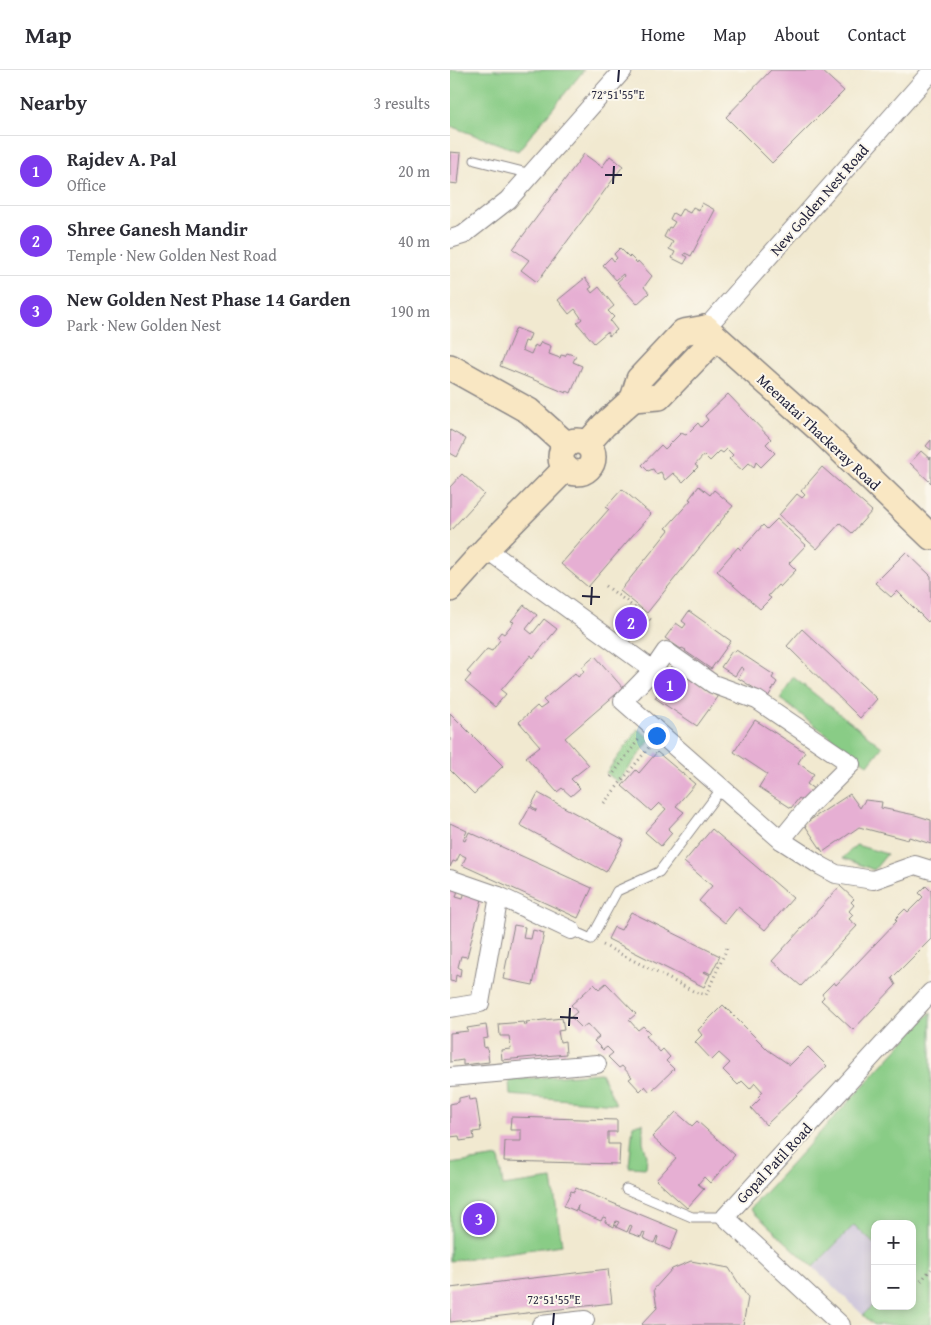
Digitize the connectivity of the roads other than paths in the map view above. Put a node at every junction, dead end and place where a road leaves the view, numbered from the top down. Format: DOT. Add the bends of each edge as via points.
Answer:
graph roads {
  1 [pos="623,70"];
  2 [pos="931,72"];
  3 [pos="475,160"];
  4 [pos="530,174"];
  5 [pos="450,239"];
  6 [pos="706,328"];
  7 [pos="450,367"];
  8 [pos="573,453"];
  9 [pos="931,537"];
  10 [pos="486,549"];
  11 [pos="450,590"];
  12 [pos="653,670"];
  13 [pos="722,788"];
  14 [pos="781,840"];
  15 [pos="931,870"];
  16 [pos="450,879"];
  17 [pos="499,896"];
  18 [pos="571,930"];
  19 [pos="931,992"];
  20 [pos="450,1008"];
  21 [pos="597,1064"];
  22 [pos="450,1077"];
  23 [pos="626,1189"];
  24 [pos="725,1217"];
  25 [pos="585,1320"];
  26 [pos="541,1325"];
  27 [pos="840,1325"];
  1 -- 4 [label="street"];
  2 -- 6 [label="street, New Golden Nest Road"];
  3 -- 4 [label="lane"];
  4 -- 5 [label="street" via="508,200 463,235"];
  6 -- 8 [label="street" via="683,332 639,379 633,399"];
  6 -- 9 [label="street, Meenatai Thackeray Road"];
  7 -- 8 [label="street" via="529,411"];
  8 -- 10 [label="street"];
  10 -- 11 [label="street"];
  10 -- 12 [label="street"];
  12 -- 13 [label="street" via="623,701"];
  12 -- 14 [label="street" via="666,651 713,684 757,700 852,764 808,807"];
  13 -- 14 [label="street"];
  13 -- 18 [label="lane" via="659,872 617,891 591,939"];
  14 -- 15 [label="street" via="836,874 872,880 915,865"];
  16 -- 17 [label="street"];
  17 -- 18 [label="street"];
  17 -- 20 [label="street" via="480,1003"];
  19 -- 24 [label="street, Gopal Patil Road"];
  21 -- 22 [label="street"];
  23 -- 24 [label="lane" via="692,1217"];
  24 -- 27 [label="street, Gopal Patil Road"];
  25 -- 26 [label="street"];
}
